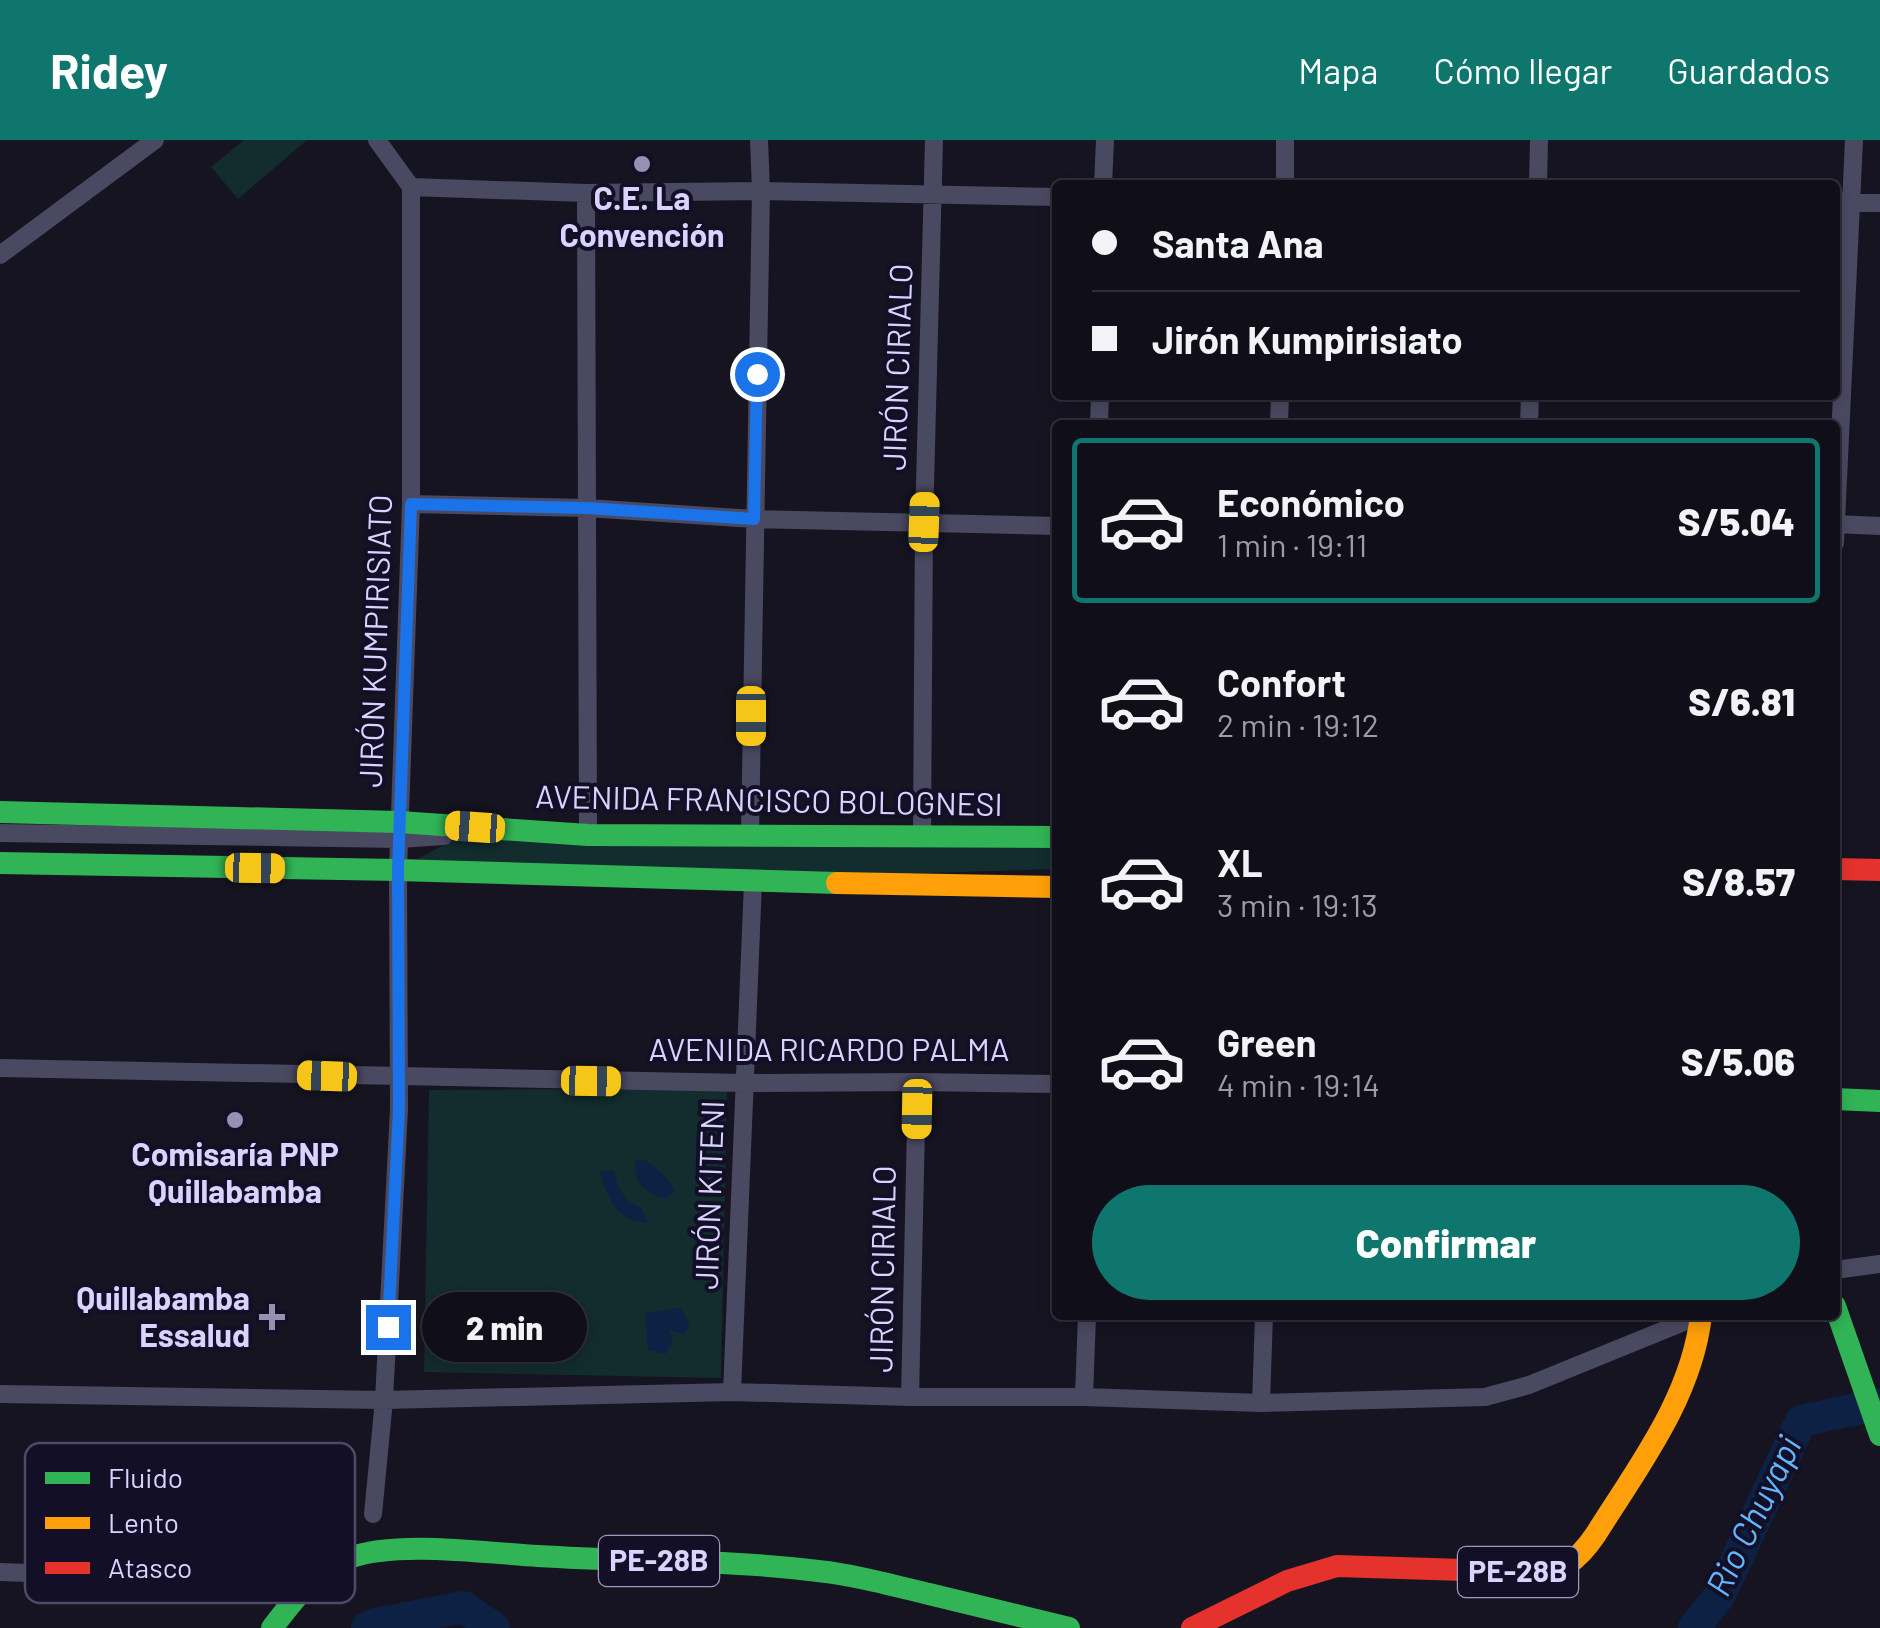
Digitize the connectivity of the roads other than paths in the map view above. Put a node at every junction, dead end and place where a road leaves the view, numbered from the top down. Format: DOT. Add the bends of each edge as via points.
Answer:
graph roads {
  1 [pos="155,140"];
  2 [pos="377,140"];
  3 [pos="759,140"];
  4 [pos="934,140"];
  5 [pos="1105,140"];
  6 [pos="1285,140"];
  7 [pos="1539,140"];
  8 [pos="1854,140"];
  9 [pos="1104,180"];
  10 [pos="1284,180"];
  11 [pos="1538,180"];
  12 [pos="411,186"];
  13 [pos="760,192"];
  14 [pos="586,193"];
  15 [pos="932,196"];
  16 [pos="1052,197"];
  17 [pos="1844,201"];
  18 [pos="1880,202"];
  19 [pos="0,255"];
  20 [pos="1840,345"];
  21 [pos="411,504"];
  22 [pos="587,508"];
  23 [pos="754,519"];
  24 [pos="924,522"];
  25 [pos="1840,524"];
  26 [pos="1052,526"];
  27 [pos="1880,526"];
  28 [pos="0,812"];
  29 [pos="399,830"];
  30 [pos="0,833"];
  31 [pos="588,834"];
  32 [pos="750,834"];
  33 [pos="922,836"];
  34 [pos="1052,836"];
  35 [pos="1052,848"];
  36 [pos="1840,850"];
  37 [pos="1880,850"];
  38 [pos="0,863"];
  39 [pos="1840,869"];
  40 [pos="398,870"];
  41 [pos="1880,870"];
  42 [pos="753,882"];
  43 [pos="1052,887"];
  44 [pos="0,1068"];
  45 [pos="400,1078"];
  46 [pos="917,1082"];
  47 [pos="744,1084"];
  48 [pos="1052,1084"];
  49 [pos="1840,1099"];
  50 [pos="1880,1101"];
  51 [pos="1880,1264"];
  52 [pos="1840,1269"];
  53 [pos="1087,1320"];
  54 [pos="1264,1320"];
  55 [pos="1689,1320"];
  56 [pos="1701,1320"];
  57 [pos="1840,1320"];
  58 [pos="732,1392"];
  59 [pos="0,1394"];
  60 [pos="910,1397"];
  61 [pos="1084,1397"];
  62 [pos="384,1400"];
  63 [pos="1261,1403"];
  64 [pos="1880,1435"];
  65 [pos="373,1514"];
  66 [pos="355,1557"];
  67 [pos="0,1572"];
  68 [pos="25,1573"];
  69 [pos="291,1603"];
  70 [pos="272,1628"];
  71 [pos="1069,1628"];
  72 [pos="1192,1628"];
  1 -- 19 [label="street"];
  2 -- 12 [label="street"];
  3 -- 13 [label="street"];
  4 -- 15 [label="street, JIRÓN CIRIALO"];
  5 -- 9 [label="street"];
  6 -- 10 [label="street"];
  7 -- 11 [label="street"];
  8 -- 17 [label="street"];
  12 -- 14 [label="street"];
  12 -- 21 [label="street, JIRÓN KUMPIRISIATO"];
  13 -- 14 [label="street"];
  13 -- 15 [label="street"];
  13 -- 23 [label="street"];
  14 -- 22 [label="street"];
  15 -- 16 [label="street"];
  15 -- 24 [label="street, JIRÓN CIRIALO"];
  17 -- 18 [label="street"];
  17 -- 20 [label="street"];
  21 -- 22 [label="street"];
  21 -- 29 [label="street, JIRÓN KUMPIRISIATO"];
  22 -- 23 [label="street"];
  22 -- 31 [label="street"];
  23 -- 24 [label="street"];
  23 -- 32 [label="street"];
  24 -- 26 [label="street"];
  24 -- 33 [label="street, JIRÓN CIRIALO"];
  25 -- 27 [label="street"];
  28 -- 29 [label="main road, AVENIDA FRANCISCO BOLOGNESI"];
  29 -- 30 [label="street"];
  29 -- 31 [label="main road, AVENIDA FRANCISCO BOLOGNESI"];
  29 -- 40 [label="street, JIRÓN KUMPIRISIATO"];
  31 -- 32 [label="main road, AVENIDA FRANCISCO BOLOGNESI"];
  31 -- 35 [label="street"];
  32 -- 33 [label="main road, AVENIDA FRANCISCO BOLOGNESI"];
  33 -- 34 [label="main road, AVENIDA FRANCISCO BOLOGNESI"];
  36 -- 37 [label="main road"];
  38 -- 40 [label="main road"];
  39 -- 41 [label="main road"];
  40 -- 42 [label="main road"];
  40 -- 45 [label="street, JIRÓN KUMPIRISIATO"];
  42 -- 43 [label="main road"];
  42 -- 47 [label="street, JIRÓN KITENI"];
  44 -- 45 [label="street, AVENIDA RICARDO PALMA"];
  45 -- 47 [label="street, AVENIDA RICARDO PALMA"];
  45 -- 62 [label="street, JIRÓN KUMPIRISIATO"];
  46 -- 47 [label="street, AVENIDA RICARDO PALMA"];
  46 -- 48 [label="street, AVENIDA RICARDO PALMA"];
  46 -- 60 [label="street, JIRÓN CIRIALO"];
  47 -- 58 [label="street, JIRÓN KITENI"];
  49 -- 50 [label="main road"];
  51 -- 52 [label="street"];
  53 -- 61 [label="street"];
  54 -- 63 [label="street"];
  55 -- 63 [label="street" via="1485,1397"];
  56 -- 72 [label="main road, PE-28B" via="1690,1370 1650,1448 1571,1564 1536,1572 1337,1566 1288,1581"];
  57 -- 64 [label="main road"];
  58 -- 60 [label="street"];
  58 -- 62 [label="street"];
  59 -- 62 [label="street"];
  60 -- 61 [label="street"];
  61 -- 63 [label="street"];
  62 -- 65 [label="street, JIRÓN KUMPIRISIATO"];
  66 -- 71 [label="main road, PE-28B" via="416,1548 741,1563 868,1579"];
  67 -- 68 [label="street"];
  69 -- 70 [label="main road, PE-28B"];
}
